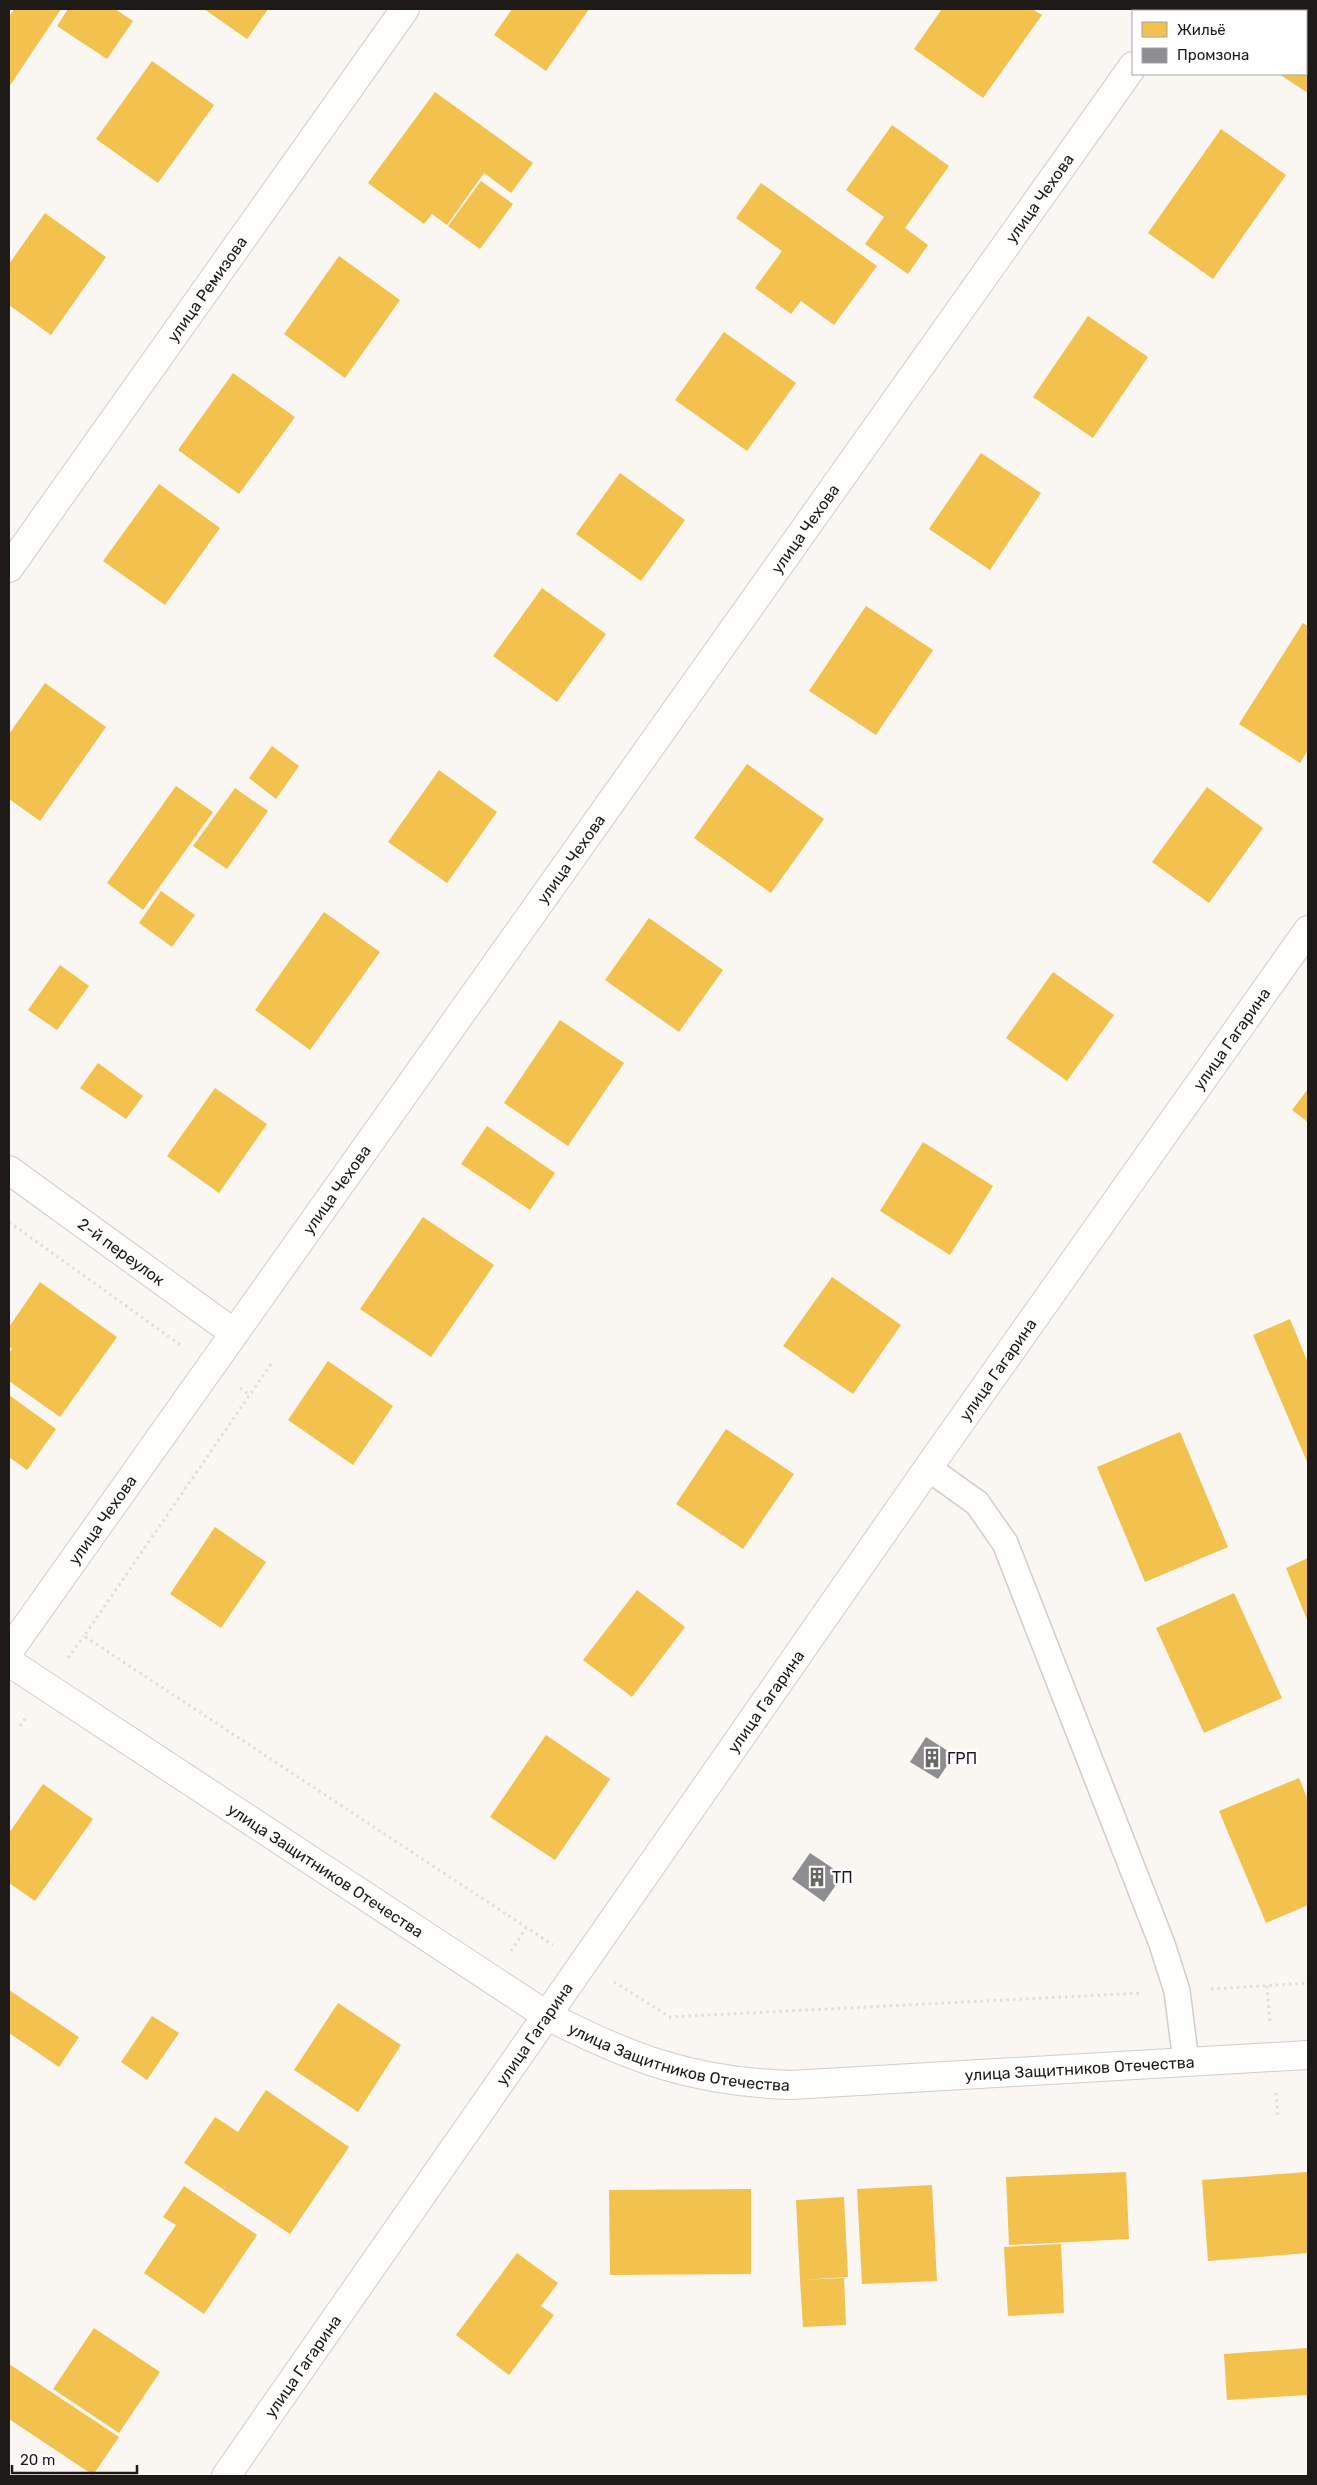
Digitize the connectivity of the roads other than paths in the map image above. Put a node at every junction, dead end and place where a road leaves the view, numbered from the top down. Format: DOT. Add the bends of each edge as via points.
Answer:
graph roads {
  1 [pos="405,9"];
  2 [pos="1132,67"];
  3 [pos="9,568"];
  4 [pos="1308,930"];
  5 [pos="9,1170"];
  6 [pos="234,1333"];
  7 [pos="928,1468"];
  8 [pos="9,1650"];
  9 [pos="9,1662"];
  10 [pos="546,2015"];
  11 [pos="1308,2055"];
  12 [pos="1186,2062"];
  13 [pos="226,2476"];
  1 -- 3 [label="street, улица Ремизова"];
  2 -- 6 [label="street, улица Чехова"];
  4 -- 7 [label="street, улица Гагарина"];
  5 -- 6 [label="street, 2-й переулок"];
  6 -- 8 [label="street, улица Чехова"];
  7 -- 10 [label="street, улица Гагарина"];
  7 -- 12 [label="lane" via="976,1503 1005,1543 1162,1944 1177,1991"];
  9 -- 10 [label="street, улица Защитников Отечества"];
  10 -- 12 [label="street, улица Защитников Отечества" via="639,2058 692,2074 745,2083 791,2085"];
  10 -- 13 [label="street, улица Гагарина"];
  11 -- 12 [label="street, улица Защитников Отечества"];
}
